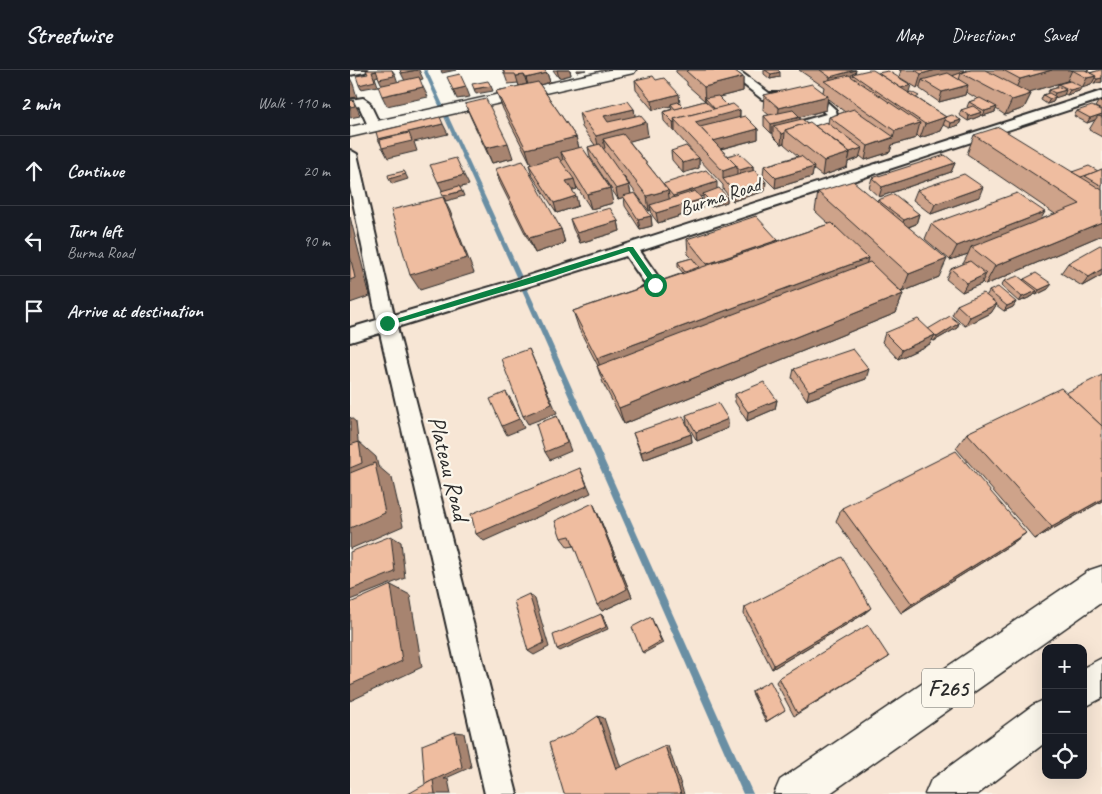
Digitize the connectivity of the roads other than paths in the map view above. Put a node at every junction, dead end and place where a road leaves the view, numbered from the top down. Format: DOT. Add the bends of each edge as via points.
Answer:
graph roads {
  1 [pos="361,70"];
  2 [pos="629,70"];
  3 [pos="731,70"];
  4 [pos="350,72"];
  5 [pos="1102,95"];
  6 [pos="350,104"];
  7 [pos="807,124"];
  8 [pos="375,127"];
  9 [pos="350,132"];
  10 [pos="350,154"];
  11 [pos="630,249"];
  12 [pos="629,303"];
  13 [pos="387,323"];
  14 [pos="350,335"];
  15 [pos="1102,582"];
  16 [pos="1102,676"];
  17 [pos="1084,689"];
  18 [pos="1042,721"];
  19 [pos="502,794"];
  20 [pos="794,794"];
  21 [pos="945,794"];
  1 -- 4 [label="street"];
  2 -- 8 [label="main road"];
  3 -- 7 [label="street" via="766,96 813,96 832,113 826,119"];
  5 -- 11 [label="street, Burma Road"];
  6 -- 8 [label="street" via="363,102"];
  8 -- 9 [label="main road"];
  10 -- 13 [label="street, Plateau Road"];
  11 -- 12 [label="street" via="655,285 652,291"];
  11 -- 13 [label="street, Burma Road"];
  13 -- 14 [label="street, Burma Road"];
  13 -- 19 [label="street, Plateau Road"];
  15 -- 20 [label="main road, F265"];
  16 -- 17 [label="main road"];
  18 -- 21 [label="main road"];
}
